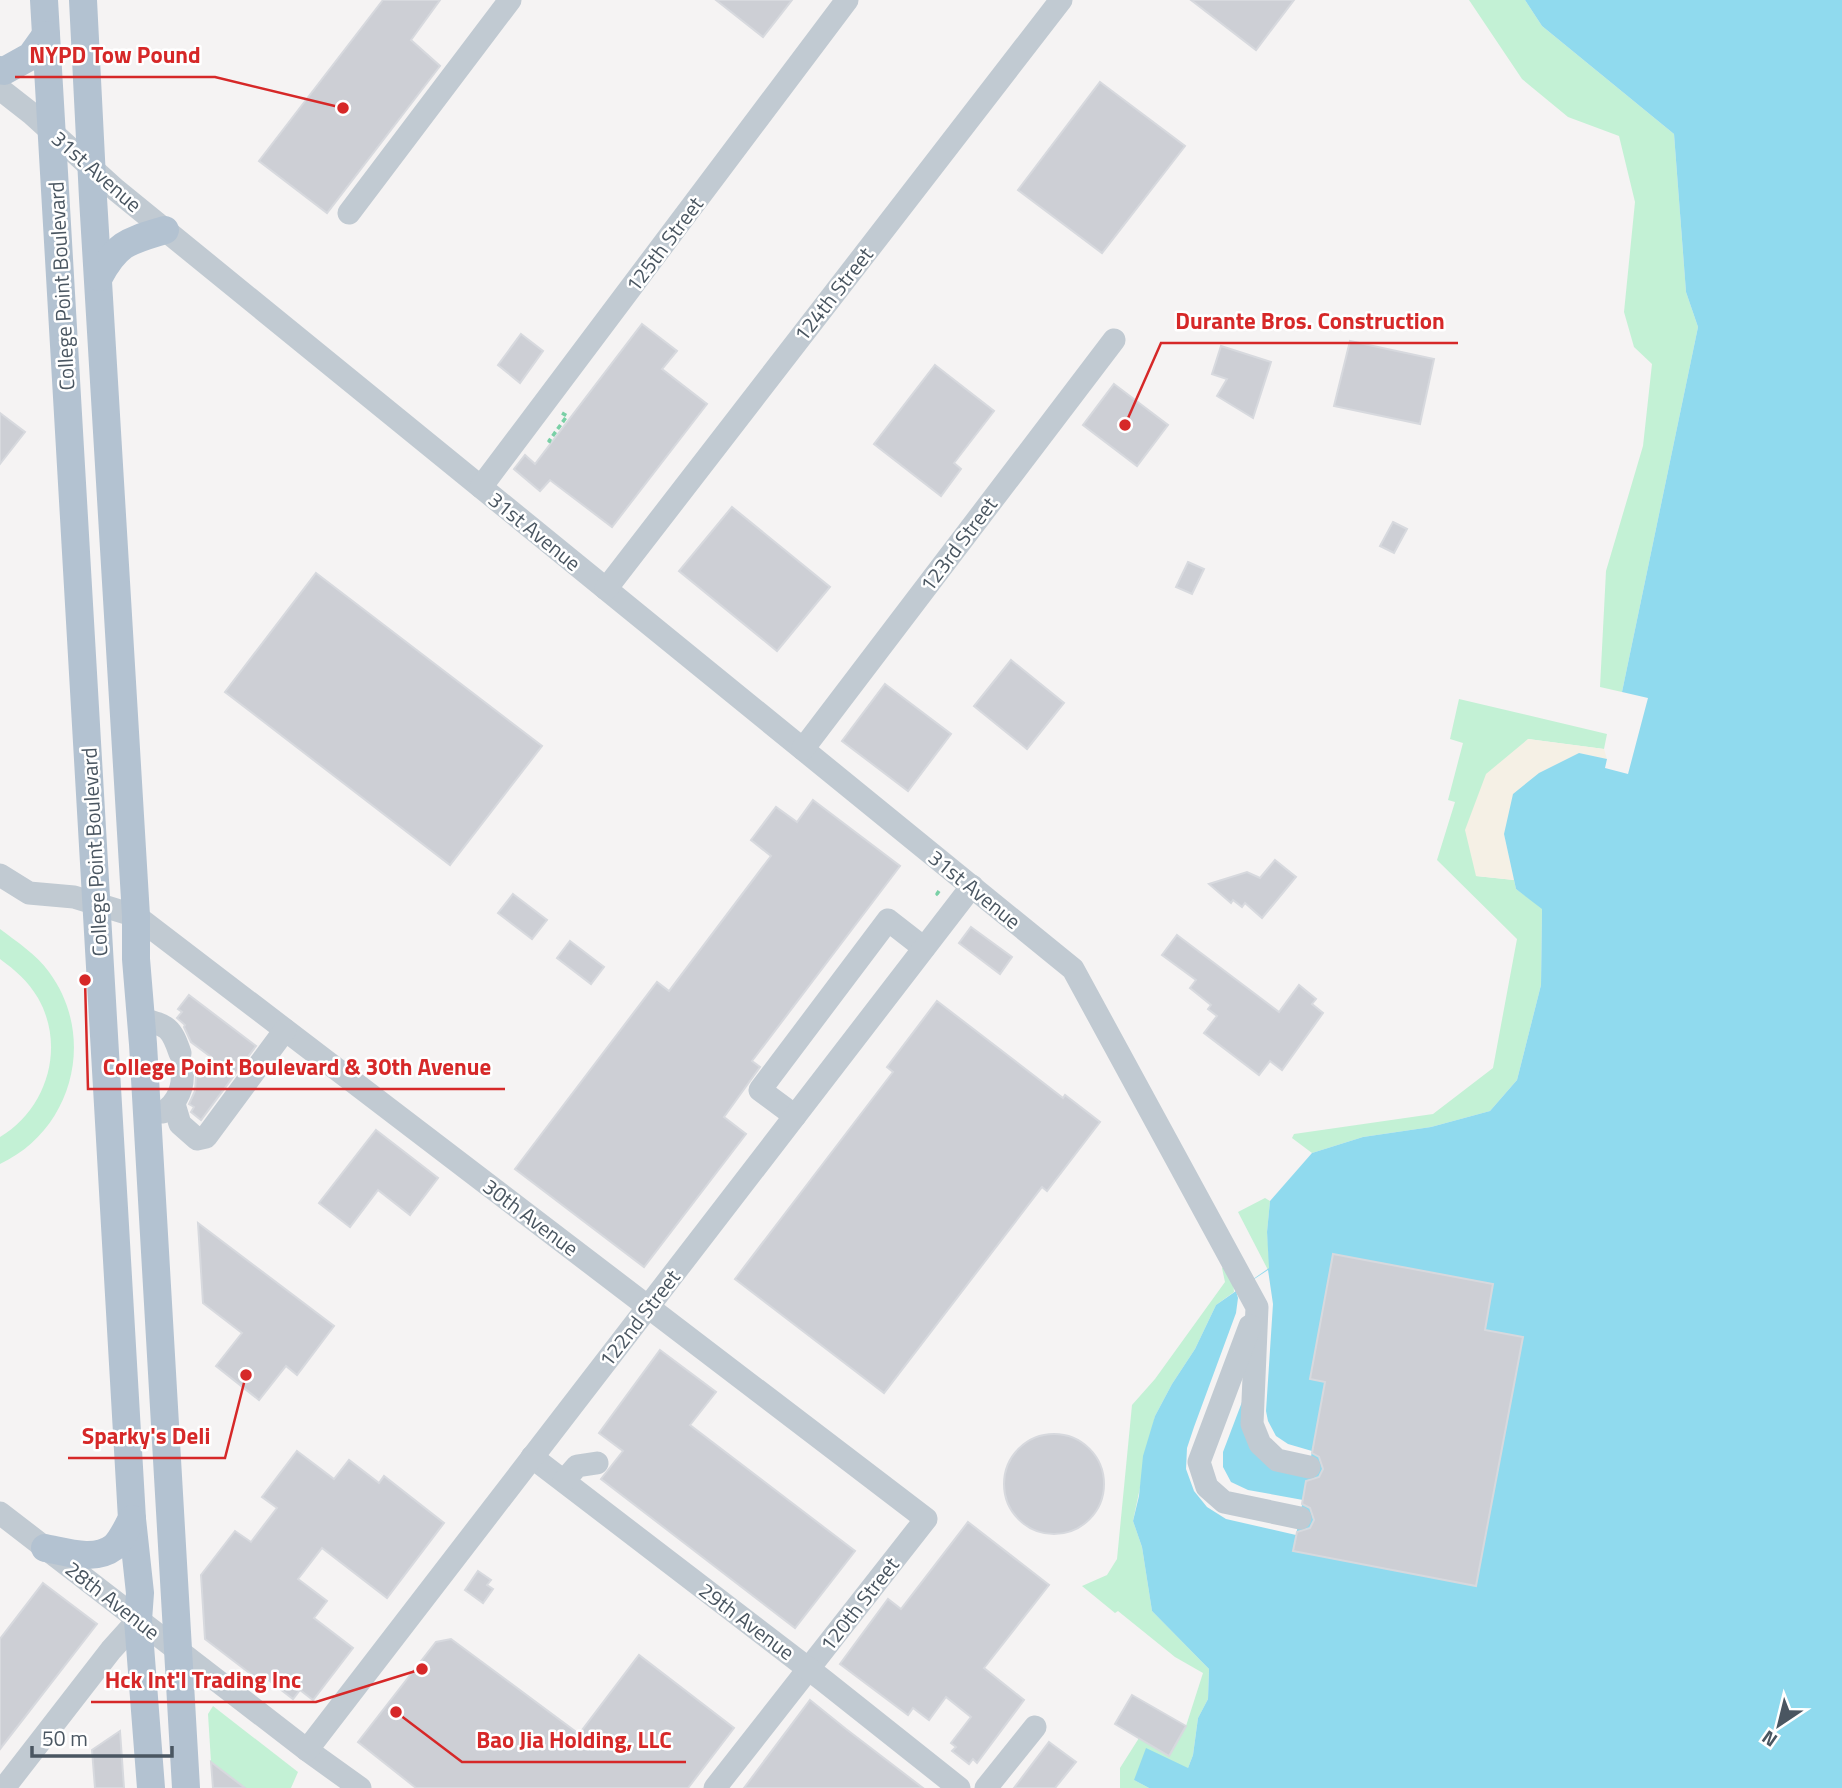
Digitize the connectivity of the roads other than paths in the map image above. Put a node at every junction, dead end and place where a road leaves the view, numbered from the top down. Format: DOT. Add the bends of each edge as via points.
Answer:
graph roads {
  1 [pos="44,0"];
  2 [pos="83,0"];
  3 [pos="510,0"];
  4 [pos="847,0"];
  5 [pos="1061,0"];
  6 [pos="46,35"];
  7 [pos="0,70"];
  8 [pos="0,89"];
  9 [pos="52,132"];
  10 [pos="93,169"];
  11 [pos="349,212"];
  12 [pos="165,230"];
  13 [pos="99,276"];
  14 [pos="1114,340"];
  15 [pos="481,487"];
  16 [pos="606,589"];
  17 [pos="803,749"];
  18 [pos="0,875"];
  19 [pos="972,886"];
  20 [pos="97,905"];
  21 [pos="136,916"];
  22 [pos="924,948"];
  23 [pos="142,1020"];
  24 [pos="285,1030"];
  25 [pos="174,1104"];
  26 [pos="795,1116"];
  27 [pos="148,1119"];
  28 [pos="648,1307"];
  29 [pos="1257,1307"];
  30 [pos="532,1457"];
  31 [pos="597,1463"];
  32 [pos="1309,1467"];
  33 [pos="564,1482"];
  34 [pos="0,1513"];
  35 [pos="1300,1518"];
  36 [pos="132,1519"];
  37 [pos="926,1519"];
  38 [pos="45,1548"];
  39 [pos="138,1620"];
  40 [pos="179,1650"];
  41 [pos="808,1669"];
  42 [pos="1035,1727"];
  43 [pos="307,1751"];
  44 [pos="4,1788"];
  45 [pos="151,1788"];
  46 [pos="186,1788"];
  47 [pos="360,1788"];
  48 [pos="715,1788"];
  49 [pos="959,1788"];
  50 [pos="986,1788"];
  1 -- 6 [label="main road, College Point Boulevard"];
  2 -- 10 [label="main road, College Point Boulevard"];
  3 -- 11 [label="street"];
  4 -- 15 [label="street, 125th Street"];
  5 -- 16 [label="street, 124th Street"];
  6 -- 7 [label="main road" via="31,56"];
  6 -- 9 [label="main road, College Point Boulevard"];
  8 -- 9 [label="street, 31st Avenue"];
  9 -- 10 [label="street, 31st Avenue"];
  9 -- 20 [label="main road, College Point Boulevard"];
  10 -- 12 [label="street, 31st Avenue"];
  10 -- 13 [label="main road, College Point Boulevard"];
  12 -- 13 [label="main road" via="127,242 110,256"];
  12 -- 15 [label="street, 31st Avenue"];
  13 -- 21 [label="main road, College Point Boulevard"];
  14 -- 17 [label="street, 123rd Street"];
  15 -- 16 [label="street, 31st Avenue"];
  16 -- 17 [label="street, 31st Avenue"];
  17 -- 19 [label="street, 31st Avenue"];
  18 -- 20 [label="street" via="29,893 74,897"];
  19 -- 22 [label="street, 122nd Street"];
  19 -- 29 [label="street, 31st Avenue" via="1073,969"];
  20 -- 21 [label="street"];
  20 -- 36 [label="main road, College Point Boulevard"];
  21 -- 23 [label="main road, College Point Boulevard"];
  21 -- 24 [label="street, 30th Avenue"];
  22 -- 26 [label="street, 122nd Street"];
  22 -- 26 [label="street" via="888,920 760,1090"];
  23 -- 25 [label="street" via="165,1025 173,1033 183,1080"];
  23 -- 27 [label="main road, College Point Boulevard"];
  24 -- 25 [label="street" via="206,1137 197,1139 180,1124"];
  24 -- 28 [label="street, 30th Avenue"];
  25 -- 27 [label="street"];
  26 -- 28 [label="street, 122nd Street"];
  27 -- 40 [label="main road, College Point Boulevard"];
  28 -- 30 [label="street, 122nd Street"];
  28 -- 37 [label="street, 30th Avenue"];
  29 -- 32 [label="street" via="1252,1424 1260,1444 1277,1460"];
  29 -- 35 [label="street" via="1199,1462 1207,1487 1224,1502"];
  30 -- 33 [label="street, 29th Avenue"];
  30 -- 43 [label="street, 122nd Street"];
  31 -- 33 [label="street" via="577,1466"];
  33 -- 41 [label="street, 29th Avenue"];
  34 -- 38 [label="street, 28th Avenue"];
  36 -- 38 [label="main road" via="116,1546 108,1550 88,1556"];
  36 -- 39 [label="main road, College Point Boulevard"];
  37 -- 41 [label="street, 120th Street"];
  38 -- 39 [label="street, 28th Avenue"];
  39 -- 40 [label="street, 28th Avenue"];
  39 -- 44 [label="street"];
  39 -- 45 [label="main road, College Point Boulevard"];
  40 -- 43 [label="street, 28th Avenue"];
  40 -- 46 [label="main road, College Point Boulevard"];
  41 -- 48 [label="street, 120th Street"];
  41 -- 49 [label="street, 29th Avenue"];
  42 -- 50 [label="street"];
  43 -- 47 [label="street, 28th Avenue"];
}
